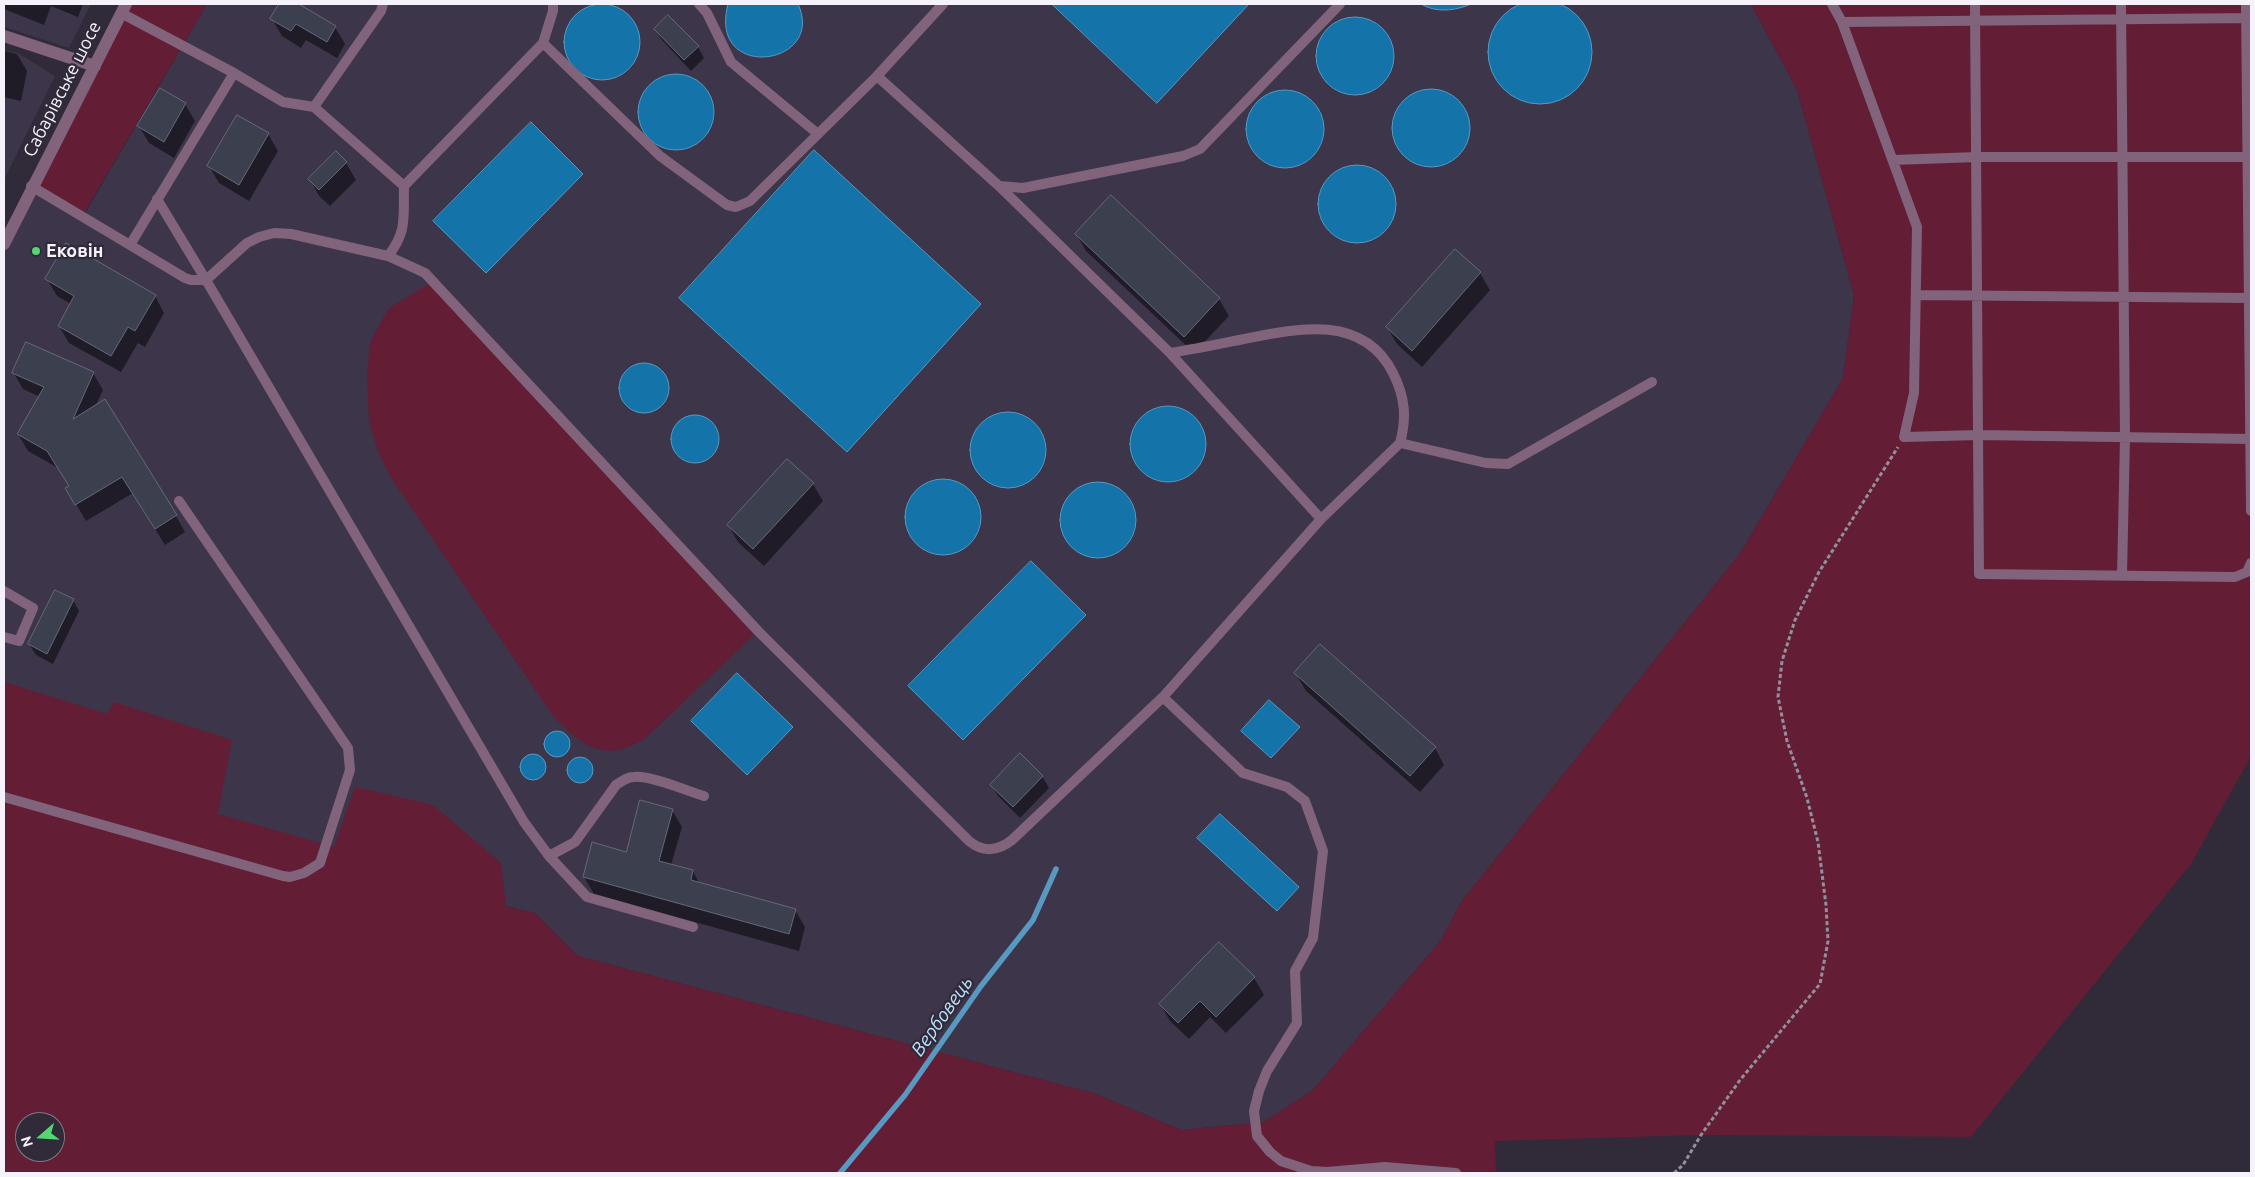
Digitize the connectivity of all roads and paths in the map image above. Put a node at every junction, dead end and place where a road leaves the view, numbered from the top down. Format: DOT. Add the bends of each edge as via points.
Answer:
graph roads {
  1 [pos="383,4"];
  2 [pos="699,4"];
  3 [pos="944,4"];
  4 [pos="1340,4"];
  5 [pos="1832,4"];
  6 [pos="1975,4"];
  7 [pos="2121,4"];
  8 [pos="2246,4"];
  9 [pos="556,6"];
  10 [pos="123,8"];
  11 [pos="2121,18"];
  12 [pos="2249,18"];
  13 [pos="1975,20"];
  14 [pos="1842,22"];
  15 [pos="4,36"];
  16 [pos="543,43"];
  17 [pos="95,66"];
  18 [pos="234,73"];
  19 [pos="877,76"];
  20 [pos="314,107"];
  21 [pos="818,134"];
  22 [pos="2248,156"];
  23 [pos="2122,157"];
  24 [pos="1977,158"];
  25 [pos="1893,160"];
  26 [pos="31,186"];
  27 [pos="404,186"];
  28 [pos="999,186"];
  29 [pos="157,198"];
  30 [pos="4,244"];
  31 [pos="130,245"];
  32 [pos="388,256"];
  33 [pos="206,280"];
  34 [pos="1916,295"];
  35 [pos="1978,296"];
  36 [pos="2123,296"];
  37 [pos="2249,298"];
  38 [pos="1170,353"];
  39 [pos="1652,382"];
  40 [pos="1979,434"];
  41 [pos="1904,437"];
  42 [pos="2125,438"];
  43 [pos="2251,439"];
  44 [pos="1400,443"];
  45 [pos="179,501"];
  46 [pos="2251,511"];
  47 [pos="1321,519"];
  48 [pos="2251,562"];
  49 [pos="2122,576"];
  50 [pos="4,591"];
  51 [pos="4,637"];
  52 [pos="1163,697"];
  53 [pos="704,796"];
  54 [pos="4,797"];
  55 [pos="549,856"];
  56 [pos="693,927"];
  57 [pos="1456,1173"];
  58 [pos="1674,1173"];
  1 -- 20 [label="lane"];
  2 -- 21 [label="lane" via="707,13 731,62"];
  3 -- 19 [label="lane"];
  4 -- 28 [label="lane" via="1208,142 1192,154 1023,188"];
  5 -- 14 [label="lane"];
  6 -- 13 [label="lane"];
  7 -- 11 [label="lane"];
  8 -- 12 [label="lane"];
  9 -- 16 [label="lane"];
  10 -- 17 [label="street, Сабарівське шосе"];
  10 -- 18 [label="lane"];
  11 -- 12 [label="lane"];
  11 -- 13 [label="lane"];
  11 -- 23 [label="lane"];
  12 -- 22 [label="lane"];
  13 -- 14 [label="lane"];
  13 -- 24 [label="lane"];
  14 -- 25 [label="lane"];
  15 -- 17 [label="street"];
  16 -- 21 [label="lane" via="660,156 731,206 741,206 750,201"];
  16 -- 27 [label="lane"];
  17 -- 26 [label="street, Сабарівське шосе"];
  18 -- 20 [label="lane" via="283,102"];
  18 -- 29 [label="lane"];
  19 -- 21 [label="lane"];
  19 -- 28 [label="lane"];
  20 -- 27 [label="lane"];
  22 -- 23 [label="lane"];
  22 -- 37 [label="lane"];
  23 -- 24 [label="lane"];
  23 -- 36 [label="lane"];
  24 -- 25 [label="lane"];
  24 -- 35 [label="lane"];
  25 -- 34 [label="lane" via="1917,226"];
  26 -- 30 [label="street, Сабарівське шосе"];
  26 -- 31 [label="lane"];
  27 -- 32 [label="lane" via="403,230"];
  28 -- 38 [label="lane"];
  29 -- 31 [label="lane"];
  29 -- 33 [label="lane"];
  31 -- 33 [label="lane" via="185,278"];
  32 -- 33 [label="lane" via="274,233 247,243"];
  32 -- 52 [label="lane" via="419,268 429,276 758,631 976,847 990,850 1005,846"];
  33 -- 55 [label="lane" via="524,822"];
  34 -- 35 [label="lane"];
  34 -- 41 [label="lane" via="1914,393"];
  35 -- 36 [label="lane"];
  35 -- 40 [label="lane"];
  36 -- 37 [label="lane"];
  36 -- 42 [label="lane"];
  37 -- 43 [label="lane"];
  38 -- 44 [label="lane" via="1301,330 1329,329 1349,334 1379,351 1395,376 1405,415"];
  38 -- 47 [label="lane"];
  39 -- 44 [label="lane" via="1508,464 1486,463"];
  40 -- 41 [label="lane"];
  40 -- 42 [label="lane"];
  40 -- 49 [label="lane" via="1979,574"];
  41 -- 58 [label="path" via="1819,572 1795,620 1782,661 1778,697 1787,740 1818,842 1826,905 1828,941 1820,984 1740,1080 1700,1135 1683,1165"];
  42 -- 43 [label="lane"];
  42 -- 49 [label="lane"];
  43 -- 46 [label="lane"];
  44 -- 47 [label="lane"];
  45 -- 54 [label="lane" via="348,748 350,770 320,863 304,874 283,876"];
  47 -- 52 [label="lane"];
  48 -- 49 [label="lane" via="2247,572 2235,577"];
  50 -- 51 [label="lane" via="33,608 19,641"];
  52 -- 57 [label="lane" via="1243,774 1287,787 1304,801 1323,850 1313,938 1295,970 1298,1023 1267,1071 1259,1090 1254,1111 1257,1136 1281,1161 1311,1171 1385,1167"];
  53 -- 55 [label="lane" via="645,778 624,779 616,785 576,842"];
  55 -- 56 [label="lane" via="588,898"];
}
